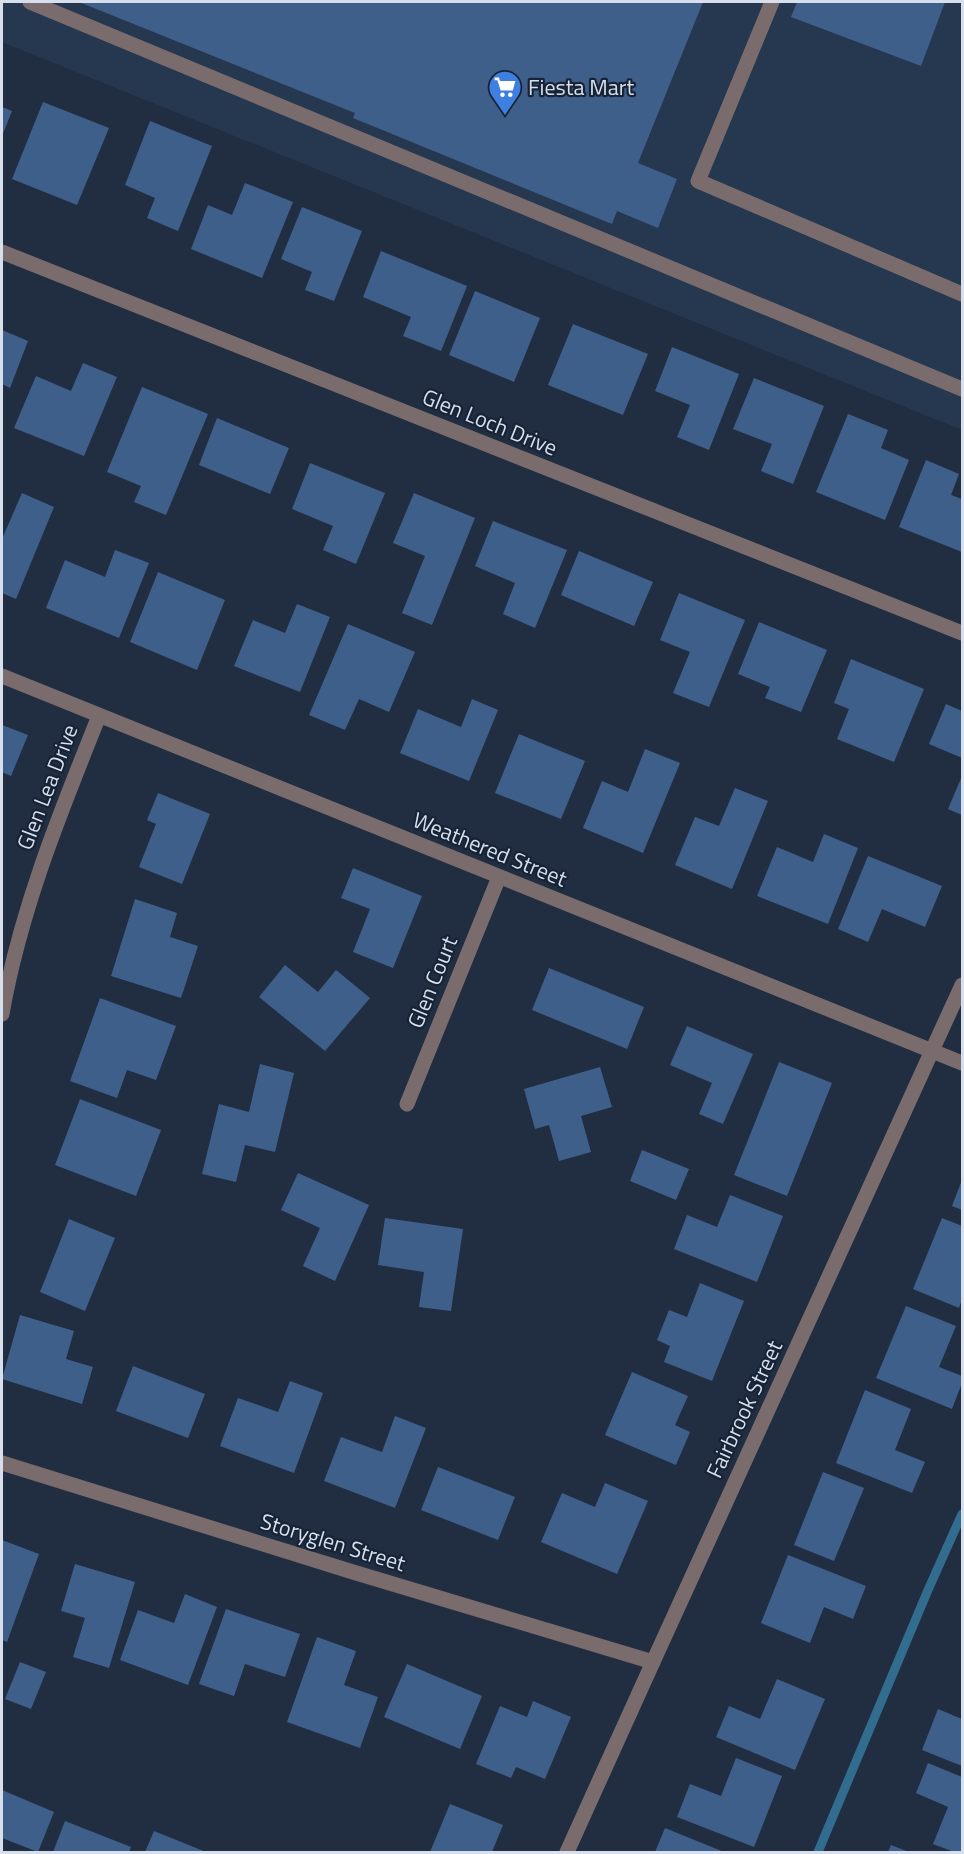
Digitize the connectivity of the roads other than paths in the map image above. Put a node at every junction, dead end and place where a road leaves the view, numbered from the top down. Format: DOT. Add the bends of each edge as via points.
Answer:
graph roads {
  1 [pos="30,2"];
  2 [pos="772,2"];
  3 [pos="2,252"];
  4 [pos="963,294"];
  5 [pos="963,389"];
  6 [pos="963,633"];
  7 [pos="2,676"];
  8 [pos="99,716"];
  9 [pos="499,877"];
  10 [pos="963,985"];
  11 [pos="2,1014"];
  12 [pos="933,1051"];
  13 [pos="963,1063"];
  14 [pos="407,1104"];
  15 [pos="2,1463"];
  16 [pos="652,1662"];
  17 [pos="567,1852"];
  1 -- 5 [label="street"];
  2 -- 4 [label="street" via="698,181"];
  3 -- 6 [label="street, Glen Loch Drive"];
  7 -- 8 [label="street, Weathered Street"];
  8 -- 9 [label="street, Weathered Street"];
  8 -- 11 [label="street, Glen Lea Drive" via="41,864"];
  9 -- 12 [label="street, Weathered Street"];
  9 -- 14 [label="street, Glen Court"];
  10 -- 12 [label="street, Fairbrook Street"];
  12 -- 13 [label="street, Weathered Street"];
  12 -- 16 [label="street, Fairbrook Street"];
  15 -- 16 [label="street, Storyglen Street"];
  16 -- 17 [label="street, Fairbrook Street"];
}
